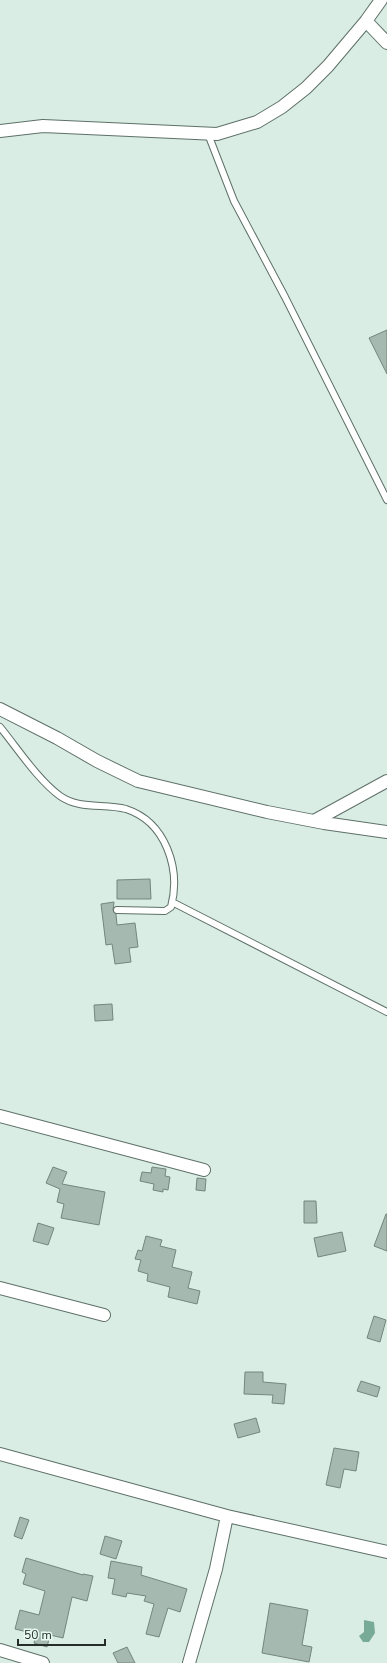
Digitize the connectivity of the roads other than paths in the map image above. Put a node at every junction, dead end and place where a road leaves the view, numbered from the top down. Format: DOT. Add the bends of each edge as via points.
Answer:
graph roads {
  1 [pos="381,0"];
  2 [pos="366,21"];
  3 [pos="387,43"];
  4 [pos="0,131"];
  5 [pos="208,134"];
  6 [pos="387,500"];
  7 [pos="0,709"];
  8 [pos="0,727"];
  9 [pos="387,781"];
  10 [pos="314,821"];
  11 [pos="387,832"];
  12 [pos="172,902"];
  13 [pos="117,910"];
  14 [pos="387,1012"];
  15 [pos="0,1116"];
  16 [pos="204,1170"];
  17 [pos="0,1288"];
  18 [pos="104,1315"];
  19 [pos="0,1454"];
  20 [pos="228,1516"];
  21 [pos="387,1552"];
  22 [pos="0,1650"];
  23 [pos="43,1663"];
  24 [pos="189,1663"];
  1 -- 2 [label="street"];
  2 -- 3 [label="street"];
  2 -- 5 [label="street" via="328,66 282,107 257,122 217,134"];
  4 -- 5 [label="street" via="43,126"];
  5 -- 6 [label="lane" via="234,201"];
  7 -- 10 [label="street" via="138,781"];
  8 -- 12 [label="lane" via="47,784 61,796 72,802 125,809 153,824 165,844 173,867"];
  9 -- 10 [label="street"];
  10 -- 11 [label="street"];
  12 -- 13 [label="lane" via="171,907 165,911"];
  12 -- 14 [label="lane"];
  15 -- 16 [label="street"];
  17 -- 18 [label="street"];
  19 -- 20 [label="street"];
  20 -- 21 [label="street"];
  20 -- 24 [label="street"];
  22 -- 23 [label="street"];
}
